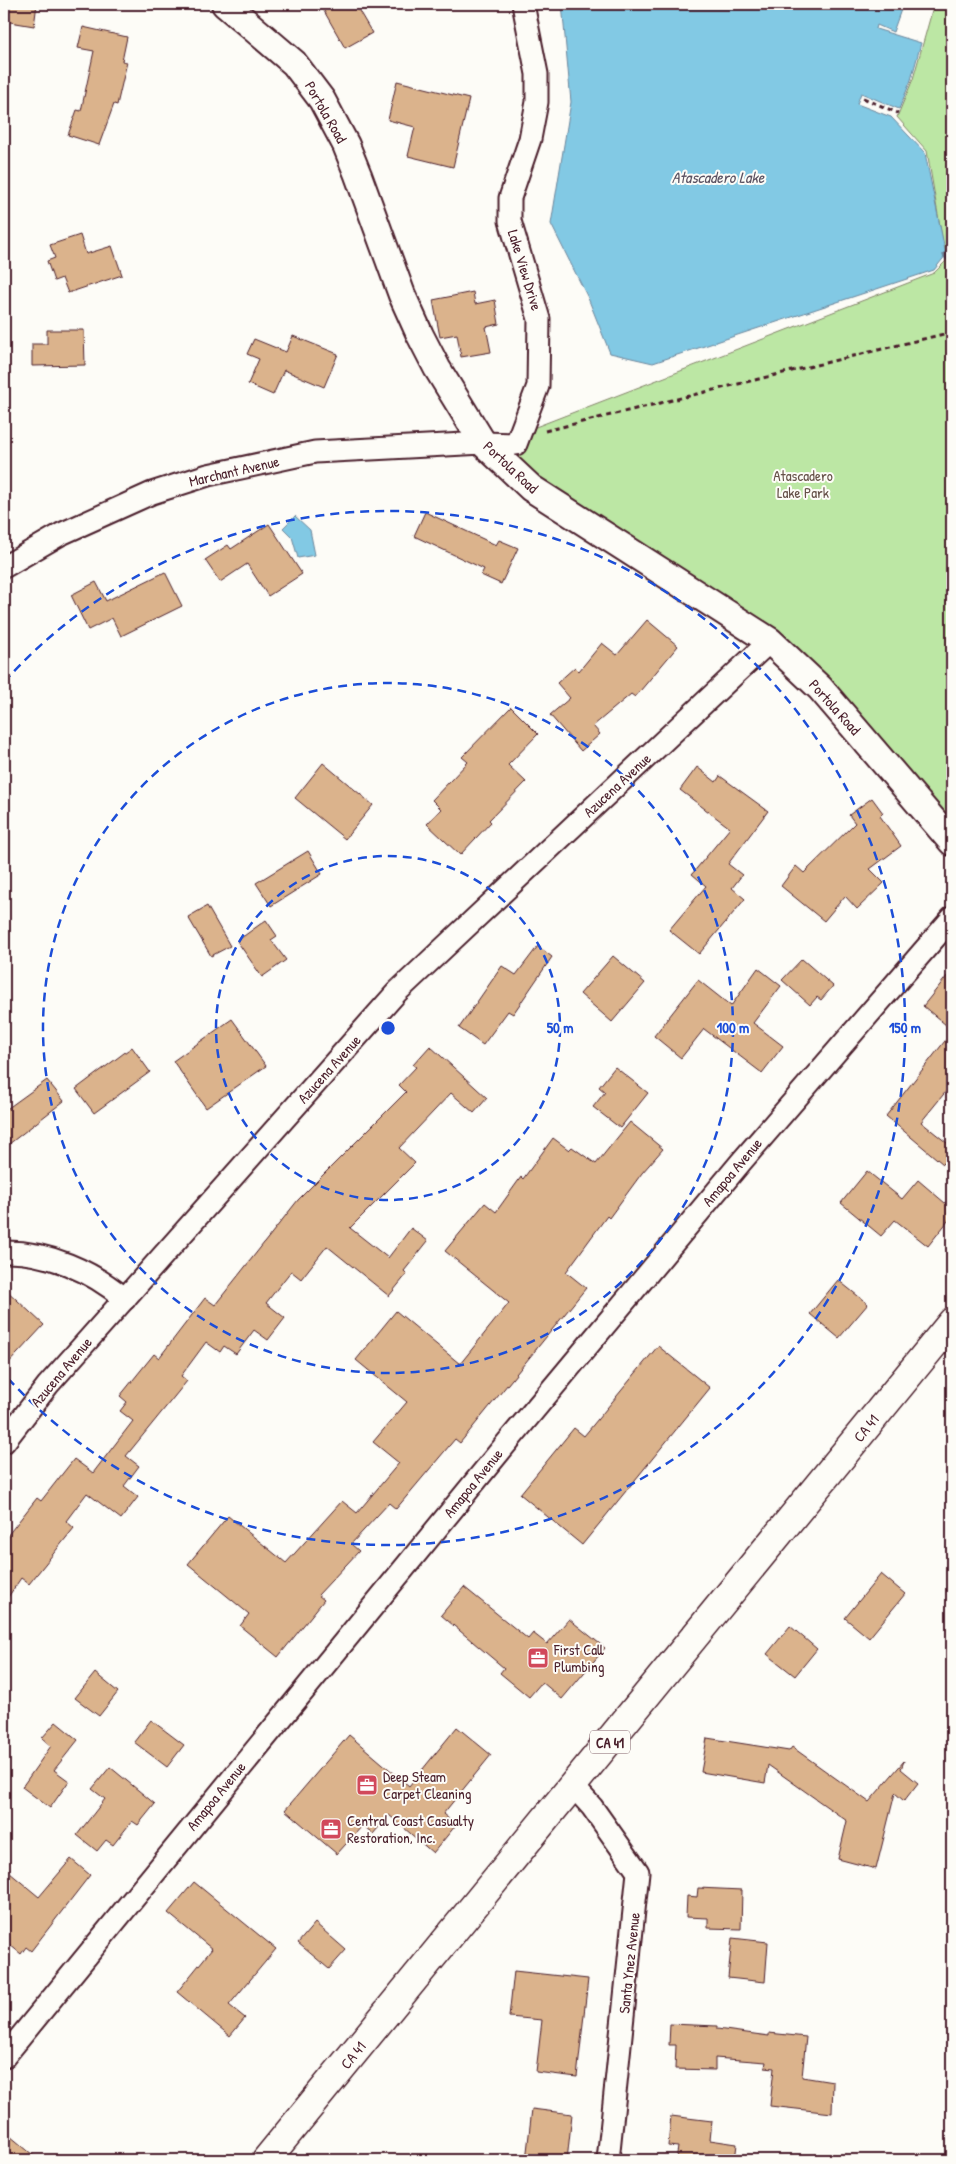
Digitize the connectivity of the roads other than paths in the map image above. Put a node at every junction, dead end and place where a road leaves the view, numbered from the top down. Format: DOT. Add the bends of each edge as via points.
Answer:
graph roads {
  1 [pos="226,4"];
  2 [pos="523,4"];
  3 [pos="248,12"];
  4 [pos="483,443"];
  5 [pos="4,567"];
  6 [pos="770,641"];
  7 [pos="952,842"];
  8 [pos="952,918"];
  9 [pos="4,1252"];
  10 [pos="125,1299"];
  11 [pos="952,1322"];
  12 [pos="4,1442"];
  13 [pos="574,1787"];
  14 [pos="4,2056"];
  15 [pos="266,2160"];
  16 [pos="608,2160"];
  1 -- 3 [label="street, Portola Road"];
  2 -- 4 [label="street, Lake View Drive" via="537,74 537,102 530,138 510,198 510,221 539,319 538,386 516,444"];
  3 -- 4 [label="street, Portola Road" via="294,62 322,100 352,160 420,335"];
  4 -- 5 [label="street, Marchant Avenue" via="315,452 208,474 152,493 61,534"];
  4 -- 6 [label="street, Portola Road" via="531,488"];
  6 -- 7 [label="street, Portola Road" via="820,688"];
  6 -- 10 [label="street, Azucena Avenue" via="397,992"];
  8 -- 14 [label="street, Amapoa Avenue" via="741,1162 510,1438"];
  9 -- 10 [label="street" via="43,1257 74,1267"];
  10 -- 12 [label="street, Azucena Avenue" via="48,1385"];
  11 -- 13 [label="main road, CA 41 / CA 41"];
  13 -- 15 [label="main road, CA 41 / CA 41"];
  13 -- 16 [label="street, Santa Ynez Avenue" via="638,1872"];
}
